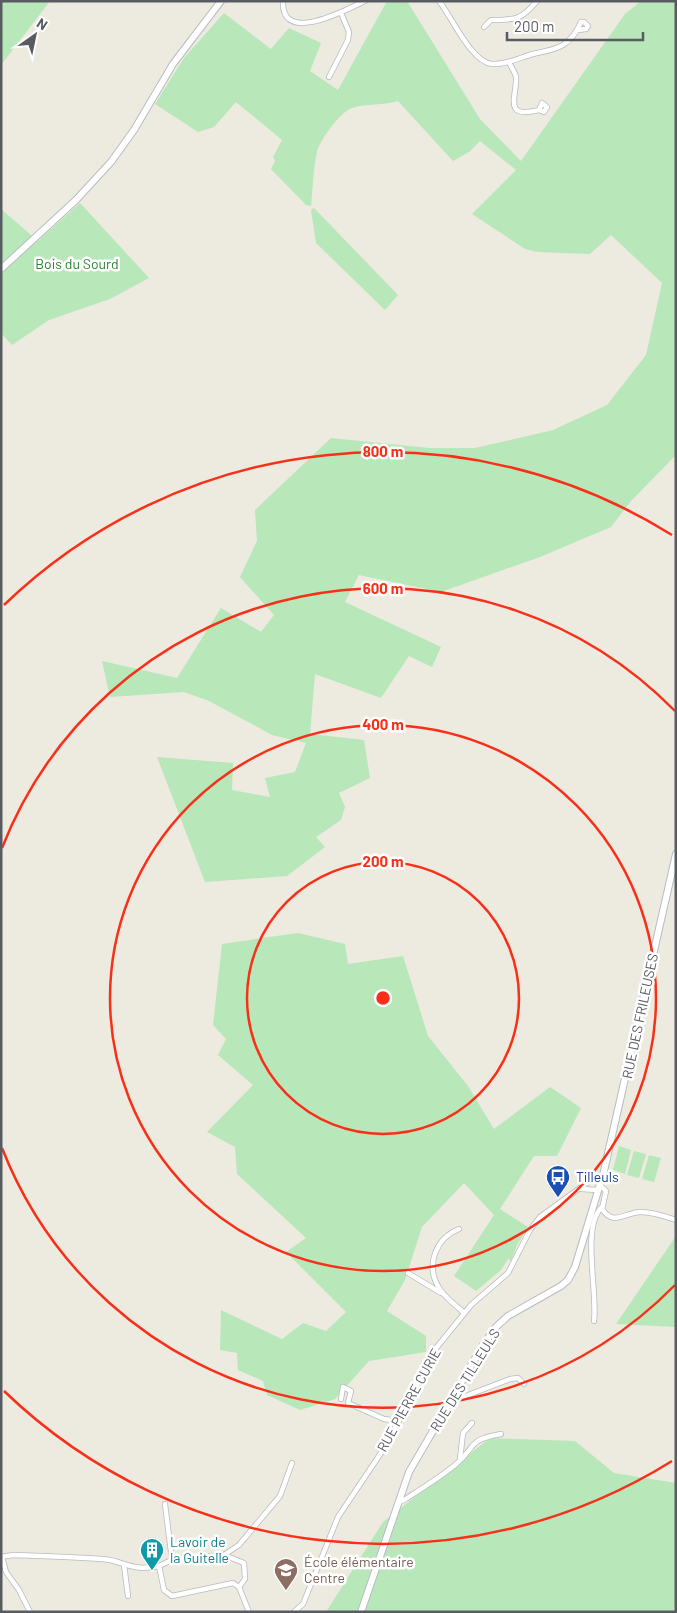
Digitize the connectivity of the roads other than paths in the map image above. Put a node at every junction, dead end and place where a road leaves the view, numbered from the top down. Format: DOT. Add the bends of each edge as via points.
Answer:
graph roads {
  1 [pos="221,1"];
  2 [pos="226,1"];
  3 [pos="283,1"];
  4 [pos="365,1"];
  5 [pos="537,1"];
  6 [pos="441,2"];
  7 [pos="354,3"];
  8 [pos="341,13"];
  9 [pos="208,18"];
  10 [pos="484,27"];
  11 [pos="578,30"];
  12 [pos="509,62"];
  13 [pos="329,77"];
  14 [pos="539,110"];
  15 [pos="1,269"];
  16 [pos="676,854"];
  17 [pos="672,870"];
  18 [pos="676,877"];
  19 [pos="600,1184"];
  20 [pos="577,1190"];
  21 [pos="602,1207"];
  22 [pos="676,1220"];
  23 [pos="459,1229"];
  24 [pos="408,1273"];
  25 [pos="444,1294"];
  26 [pos="464,1313"];
  27 [pos="594,1321"];
  28 [pos="524,1384"];
  29 [pos="454,1396"];
  30 [pos="341,1400"];
  31 [pos="399,1421"];
  32 [pos="472,1423"];
  33 [pos="501,1434"];
  34 [pos="460,1459"];
  35 [pos="292,1463"];
  36 [pos="398,1502"];
  37 [pos="165,1504"];
  38 [pos="224,1555"];
  39 [pos="2,1557"];
  40 [pos="172,1560"];
  41 [pos="124,1565"];
  42 [pos="159,1566"];
  43 [pos="239,1587"];
  44 [pos="128,1596"];
  45 [pos="30,1612"];
  46 [pos="249,1612"];
  47 [pos="294,1612"];
  48 [pos="361,1612"];
  1 -- 9 [label="street"];
  2 -- 9 [label="street"];
  3 -- 8 [label="street" via="285,14 297,23 310,23"];
  4 -- 7 [label="street"];
  5 -- 10 [label="street" via="525,16 516,20 491,20"];
  6 -- 12 [label="street" via="475,54 491,64"];
  7 -- 8 [label="street"];
  8 -- 13 [label="street" via="349,32 348,40"];
  9 -- 15 [label="street" via="173,64 112,162"];
  11 -- 12 [label="street" via="551,52"];
  12 -- 14 [label="street" via="516,74 514,105 526,113"];
  16 -- 17 [label="street, RUE DES FRILEUSES"];
  17 -- 18 [label="street"];
  17 -- 19 [label="street, RUE DES FRILEUSES"];
  19 -- 20 [label="street"];
  19 -- 20 [label="street, RUE PIERRE CURIE" via="593,1179"];
  19 -- 21 [label="street" via="606,1191"];
  19 -- 29 [label="street, RUE DES TILLEULS" via="577,1261 568,1280 557,1290 508,1316 496,1327"];
  20 -- 26 [label="street, RUE PIERRE CURIE" via="536,1221 508,1273"];
  21 -- 22 [label="street" via="614,1219 640,1212"];
  21 -- 27 [label="street" via="597,1215 591,1254"];
  23 -- 25 [label="street" via="443,1238 435,1252 434,1275"];
  24 -- 25 [label="street"];
  25 -- 26 [label="street"];
  26 -- 31 [label="street, RUE PIERRE CURIE" via="433,1354"];
  28 -- 29 [label="street" via="518,1378 510,1379 463,1397"];
  29 -- 36 [label="street, RUE DES TILLEULS" via="409,1472"];
  30 -- 31 [label="street" via="343,1387 351,1391 348,1402 384,1419"];
  31 -- 47 [label="street, RUE PIERRE CURIE" via="338,1516 303,1604"];
  32 -- 34 [label="street" via="464,1433"];
  33 -- 34 [label="street" via="473,1443"];
  34 -- 36 [label="street"];
  35 -- 38 [label="street" via="280,1496 246,1539"];
  36 -- 48 [label="street, RUE DES TILLEULS"];
  37 -- 40 [label="street"];
  38 -- 40 [label="street"];
  38 -- 43 [label="street" via="244,1563 244,1580"];
  39 -- 41 [label="street" via="103,1559"];
  39 -- 45 [label="street" via="6,1572 20,1590"];
  40 -- 42 [label="street"];
  41 -- 42 [label="street" via="140,1568"];
  41 -- 44 [label="street"];
  42 -- 43 [label="street" via="164,1590 172,1596 233,1583"];
  43 -- 46 [label="street"];
}
